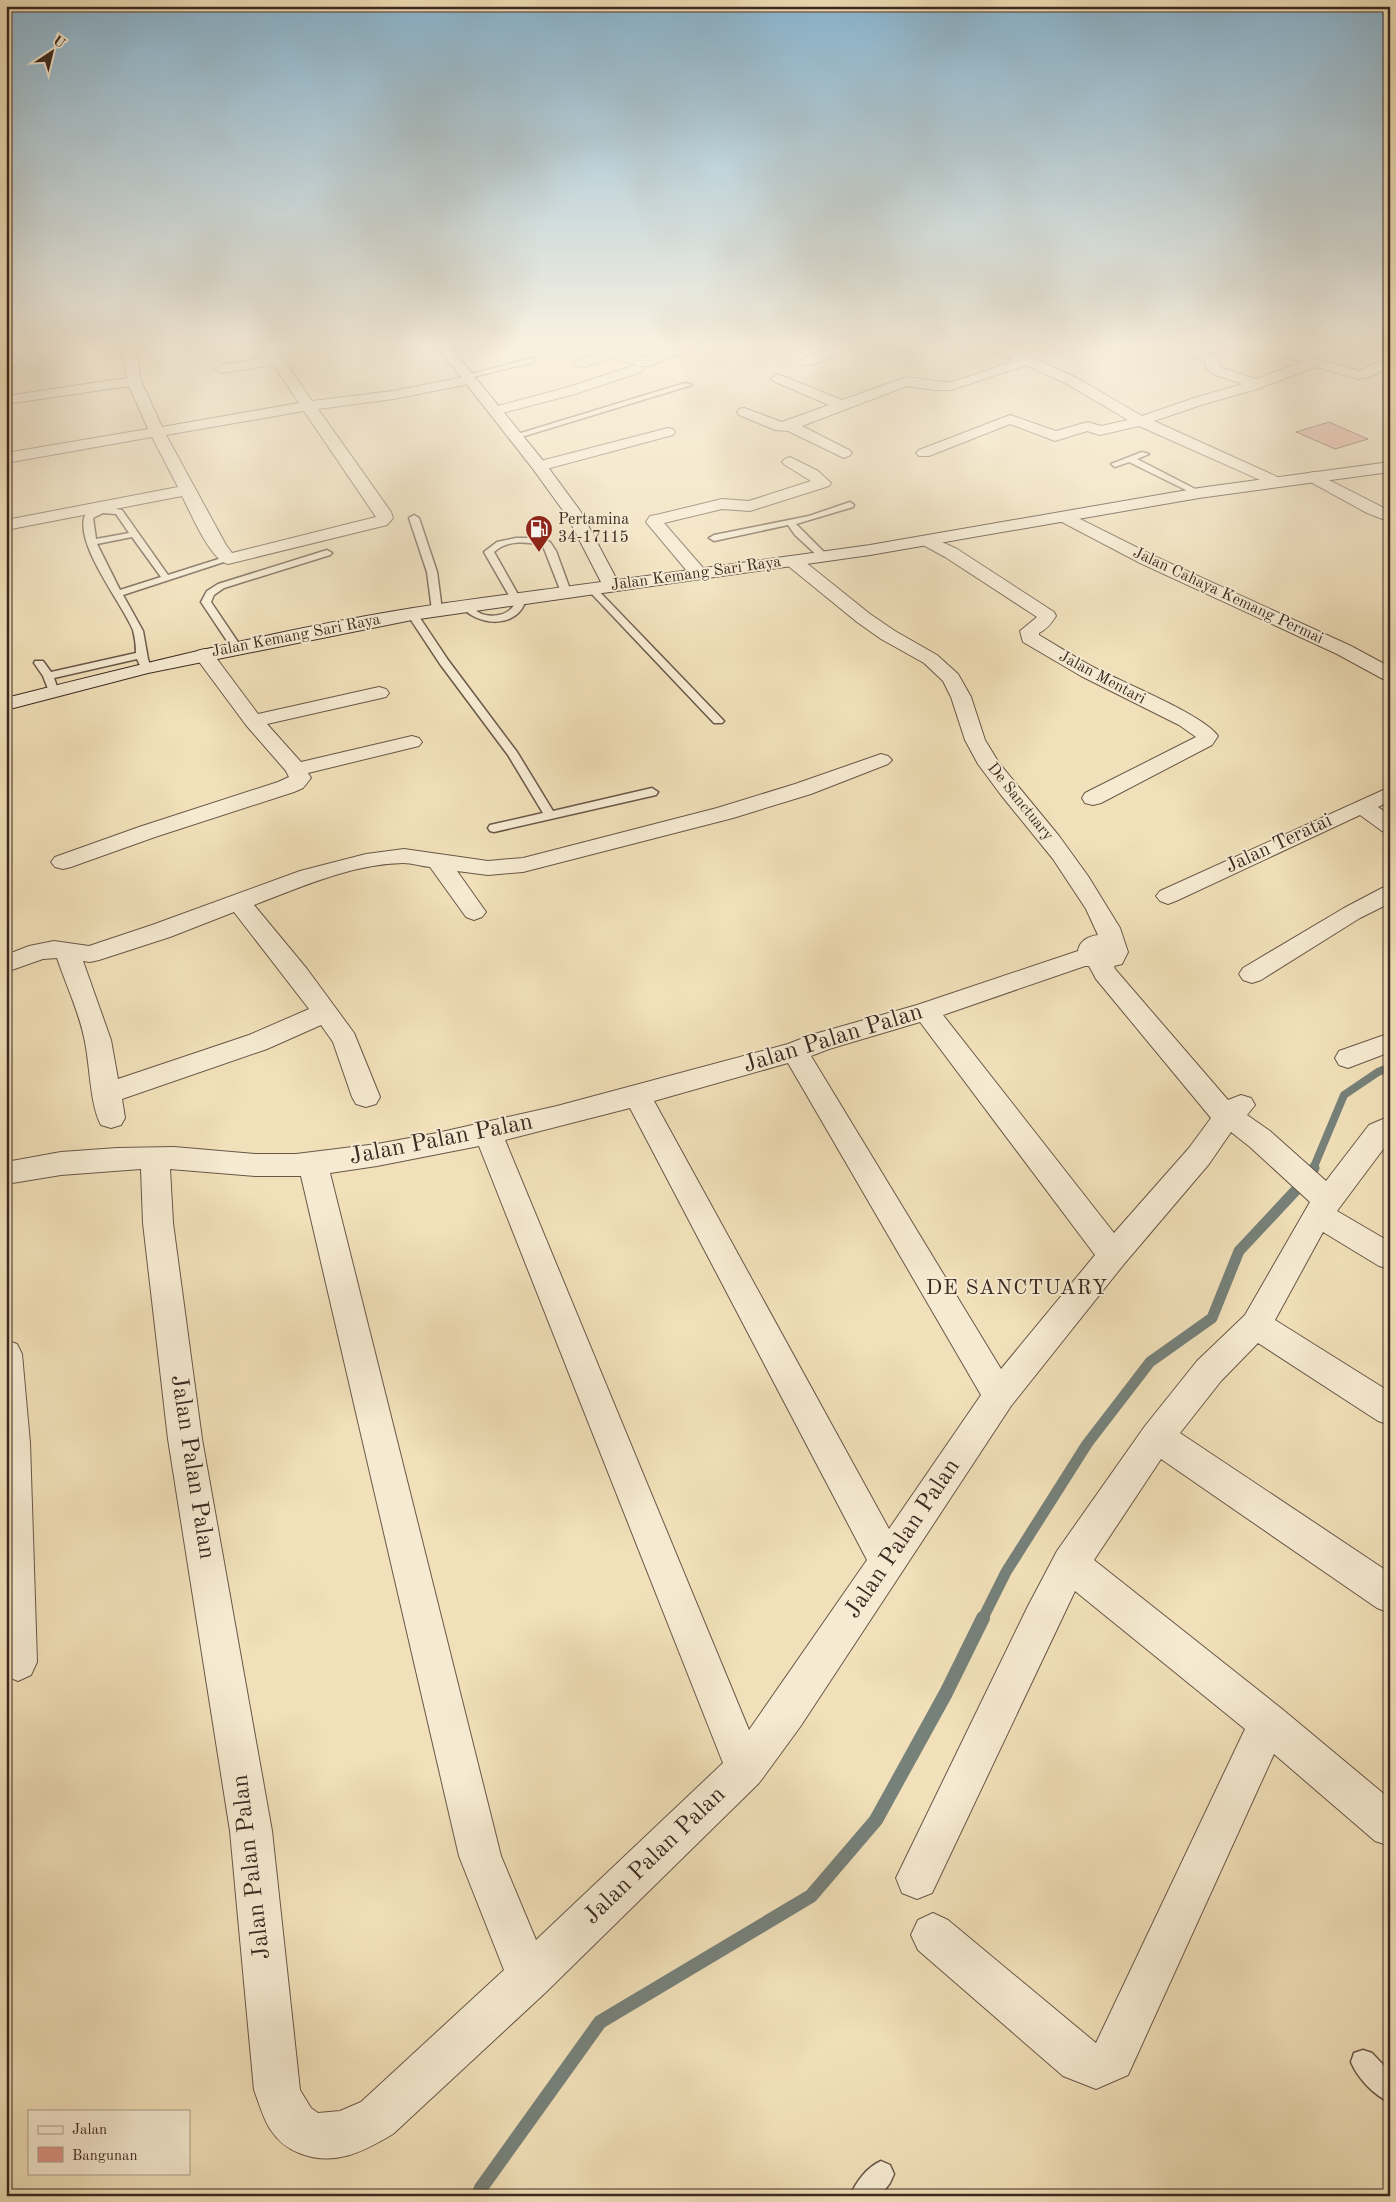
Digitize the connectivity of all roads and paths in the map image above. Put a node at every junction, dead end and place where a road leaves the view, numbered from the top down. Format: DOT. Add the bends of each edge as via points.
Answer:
graph roads {
  1 [pos="75,447"];
  2 [pos="166,447"];
  3 [pos="337,447"];
  4 [pos="524,447"];
  5 [pos="612,447"];
  6 [pos="832,447"];
  7 [pos="942,447"];
  8 [pos="1199,447"];
  9 [pos="844,453"];
  10 [pos="924,454"];
  11 [pos="1145,454"];
  12 [pos="6,458"];
  13 [pos="1130,459"];
  14 [pos="790,462"];
  15 [pos="1115,464"];
  16 [pos="539,466"];
  17 [pos="1390,467"];
  18 [pos="1312,477"];
  19 [pos="1276,482"];
  20 [pos="189,490"];
  21 [pos="1199,493"];
  22 [pos="850,505"];
  23 [pos="1390,506"];
  24 [pos="1372,510"];
  25 [pos="1066,517"];
  26 [pos="1390,517"];
  27 [pos="414,518"];
  28 [pos="791,523"];
  29 [pos="6,525"];
  30 [pos="136,534"];
  31 [pos="714,538"];
  32 [pos="929,541"];
  33 [pos="92,542"];
  34 [pos="326,553"];
  35 [pos="818,558"];
  36 [pos="228,559"];
  37 [pos="793,561"];
  38 [pos="698,573"];
  39 [pos="166,578"];
  40 [pos="611,585"];
  41 [pos="591,588"];
  42 [pos="566,592"];
  43 [pos="117,594"];
  44 [pos="516,599"];
  45 [pos="437,610"];
  46 [pos="412,614"];
  47 [pos="237,648"];
  48 [pos="922,652"];
  49 [pos="204,655"];
  50 [pos="143,662"];
  51 [pos="39,663"];
  52 [pos="1390,674"];
  53 [pos="51,684"];
  54 [pos="379,693"];
  55 [pos="6,704"];
  56 [pos="253,721"];
  57 [pos="718,721"];
  58 [pos="412,742"];
  59 [pos="881,760"];
  60 [pos="296,769"];
  61 [pos="652,792"];
  62 [pos="1390,793"];
  63 [pos="1093,798"];
  64 [pos="1362,806"];
  65 [pos="549,814"];
  66 [pos="1390,826"];
  67 [pos="494,828"];
  68 [pos="437,860"];
  69 [pos="63,862"];
  70 [pos="1390,893"];
  71 [pos="1168,896"];
  72 [pos="239,902"];
  73 [pos="474,912"];
  74 [pos="67,950"];
  75 [pos="1098,953"];
  76 [pos="6,964"];
  77 [pos="1252,974"];
  78 [pos="926,1011"];
  79 [pos="325,1014"];
  80 [pos="1390,1042"];
  81 [pos="795,1052"];
  82 [pos="1348,1058"];
  83 [pos="637,1095"];
  84 [pos="366,1097"];
  85 [pos="1234,1111"];
  86 [pos="1390,1126"];
  87 [pos="488,1133"];
  88 [pos="155,1158"];
  89 [pos="313,1164"];
  90 [pos="6,1174"];
  91 [pos="1318,1199"];
  92 [pos="1113,1256"];
  93 [pos="1390,1257"];
  94 [pos="1256,1326"];
  95 [pos="6,1354"];
  96 [pos="999,1396"];
  97 [pos="1390,1410"];
  98 [pos="1157,1437"];
  99 [pos="887,1561"];
  100 [pos="1070,1564"];
  101 [pos="1390,1595"];
  102 [pos="18,1662"];
  103 [pos="1268,1723"];
  104 [pos="746,1769"];
  105 [pos="1390,1826"];
  106 [pos="917,1878"];
  107 [pos="933,1935"];
  108 [pos="529,1977"];
  109 [pos="1363,2062"];
  110 [pos="1390,2090"];
  111 [pos="881,2174"];
  112 [pos="863,2196"];
  1 -- 12 [label="street"];
  2 -- 20 [label="street"];
  3 -- 36 [label="street" via="385,518"];
  4 -- 16 [label="street"];
  5 -- 16 [label="street"];
  6 -- 9 [label="street"];
  7 -- 10 [label="street"];
  8 -- 19 [label="street"];
  11 -- 13 [label="lane"];
  13 -- 15 [label="lane"];
  13 -- 21 [label="lane"];
  14 -- 38 [label="street" via="823,483 750,506 722,504 654,522"];
  16 -- 40 [label="street" via="575,516"];
  17 -- 18 [label="street, Jalan Kemang Sari Raya"];
  18 -- 19 [label="street, Jalan Kemang Sari Raya"];
  18 -- 24 [label="street"];
  19 -- 21 [label="street, Jalan Kemang Sari Raya"];
  20 -- 29 [label="street"];
  20 -- 36 [label="street" via="218,547"];
  21 -- 25 [label="street, Jalan Kemang Sari Raya"];
  22 -- 28 [label="lane"];
  23 -- 24 [label="street"];
  24 -- 26 [label="street"];
  25 -- 32 [label="street, Jalan Kemang Sari Raya"];
  25 -- 52 [label="street, Jalan Cahaya Kemang Permai" via="1146,559"];
  27 -- 45 [label="lane" via="432,572"];
  28 -- 31 [label="lane"];
  28 -- 35 [label="lane"];
  30 -- 33 [label="lane"];
  30 -- 33 [label="lane" via="119,512 96,512 88,519"];
  30 -- 39 [label="lane"];
  32 -- 35 [label="street, Jalan Kemang Sari Raya"];
  32 -- 63 [label="street, Jalan Mentari" via="1047,616 1042,624 1029,631 1030,638 1088,672 1186,721 1208,736 1197,746"];
  33 -- 43 [label="lane"];
  34 -- 47 [label="lane" via="220,586 210,593 206,602"];
  35 -- 37 [label="street, Jalan Kemang Sari Raya"];
  35 -- 48 [label="street, De Sanctuary" via="850,592 914,640"];
  36 -- 39 [label="lane"];
  37 -- 38 [label="street, Jalan Kemang Sari Raya"];
  37 -- 48 [label="street, De Sanctuary" via="889,636"];
  38 -- 40 [label="street, Jalan Kemang Sari Raya"];
  39 -- 43 [label="lane"];
  40 -- 41 [label="street, Jalan Kemang Sari Raya"];
  41 -- 42 [label="street, Jalan Kemang Sari Raya"];
  41 -- 57 [label="lane"];
  42 -- 44 [label="street, Jalan Kemang Sari Raya"];
  42 -- 44 [label="lane" via="547,544 510,542 489,552"];
  43 -- 50 [label="lane" via="139,634"];
  44 -- 45 [label="street, Jalan Kemang Sari Raya"];
  45 -- 46 [label="street, Jalan Kemang Sari Raya"];
  46 -- 47 [label="street, Jalan Kemang Sari Raya"];
  46 -- 65 [label="lane" via="530,778"];
  47 -- 49 [label="street, Jalan Kemang Sari Raya"];
  48 -- 75 [label="street, De Sanctuary" via="954,681 964,700 979,750 1004,786 1055,845 1093,901 1109,930"];
  49 -- 50 [label="street, Jalan Kemang Sari Raya"];
  49 -- 56 [label="street"];
  50 -- 53 [label="street, Jalan Kemang Sari Raya"];
  51 -- 53 [label="lane"];
  53 -- 55 [label="street, Jalan Kemang Sari Raya"];
  54 -- 56 [label="street"];
  56 -- 60 [label="street"];
  58 -- 60 [label="street"];
  59 -- 68 [label="street" via="726,813 523,865 488,868"];
  60 -- 69 [label="street" via="300,778 295,783"];
  61 -- 65 [label="lane"];
  62 -- 64 [label="street, Jalan Teratai"];
  64 -- 66 [label="street"];
  64 -- 71 [label="street, Jalan Teratai"];
  65 -- 67 [label="lane"];
  68 -- 72 [label="street" via="404,856 366,861 308,876"];
  68 -- 73 [label="street"];
  70 -- 77 [label="street"];
  72 -- 74 [label="street" via="90,954"];
  72 -- 79 [label="street"];
  74 -- 76 [label="street" via="38,952"];
  74 -- 79 [label="street" via="98,1040 108,1106"];
  75 -- 78 [label="street, Jalan Palan Palan"];
  75 -- 85 [label="street" via="1105,973 1219,1109"];
  78 -- 81 [label="street, Jalan Palan Palan"];
  78 -- 92 [label="street"];
  79 -- 84 [label="street" via="345,1040"];
  80 -- 82 [label="street"];
  81 -- 83 [label="street, Jalan Palan Palan"];
  81 -- 96 [label="street"];
  83 -- 87 [label="street, Jalan Palan Palan"];
  83 -- 99 [label="street"];
  85 -- 91 [label="street"];
  85 -- 92 [label="street, Jalan Palan Palan"];
  86 -- 91 [label="street" via="1379,1133"];
  87 -- 89 [label="street, Jalan Palan Palan" via="430,1146"];
  87 -- 104 [label="street"];
  88 -- 89 [label="street, Jalan Palan Palan" via="256,1165"];
  88 -- 90 [label="street" via="38,1166"];
  88 -- 108 [label="street, Jalan Palan Palan" via="158,1223 185,1439 251,1831 273,2062 277,2090 286,2112 299,2129 317,2137 356,2131 377,2118"];
  89 -- 108 [label="street" via="480,1856"];
  91 -- 93 [label="street"];
  91 -- 94 [label="street"];
  92 -- 96 [label="street, Jalan Palan Palan"];
  94 -- 97 [label="street"];
  94 -- 98 [label="street" via="1209,1371"];
  95 -- 102 [label="street" via="13,1443"];
  96 -- 99 [label="street, Jalan Palan Palan"];
  98 -- 100 [label="street"];
  98 -- 101 [label="street"];
  99 -- 104 [label="street, Jalan Palan Palan"];
  100 -- 103 [label="street"];
  100 -- 106 [label="street"];
  103 -- 105 [label="street"];
  103 -- 107 [label="street" via="1112,2059 1096,2066 1080,2060"];
  104 -- 108 [label="street, Jalan Palan Palan"];
  109 -- 110 [label="lane"];
  111 -- 112 [label="lane"];
}
